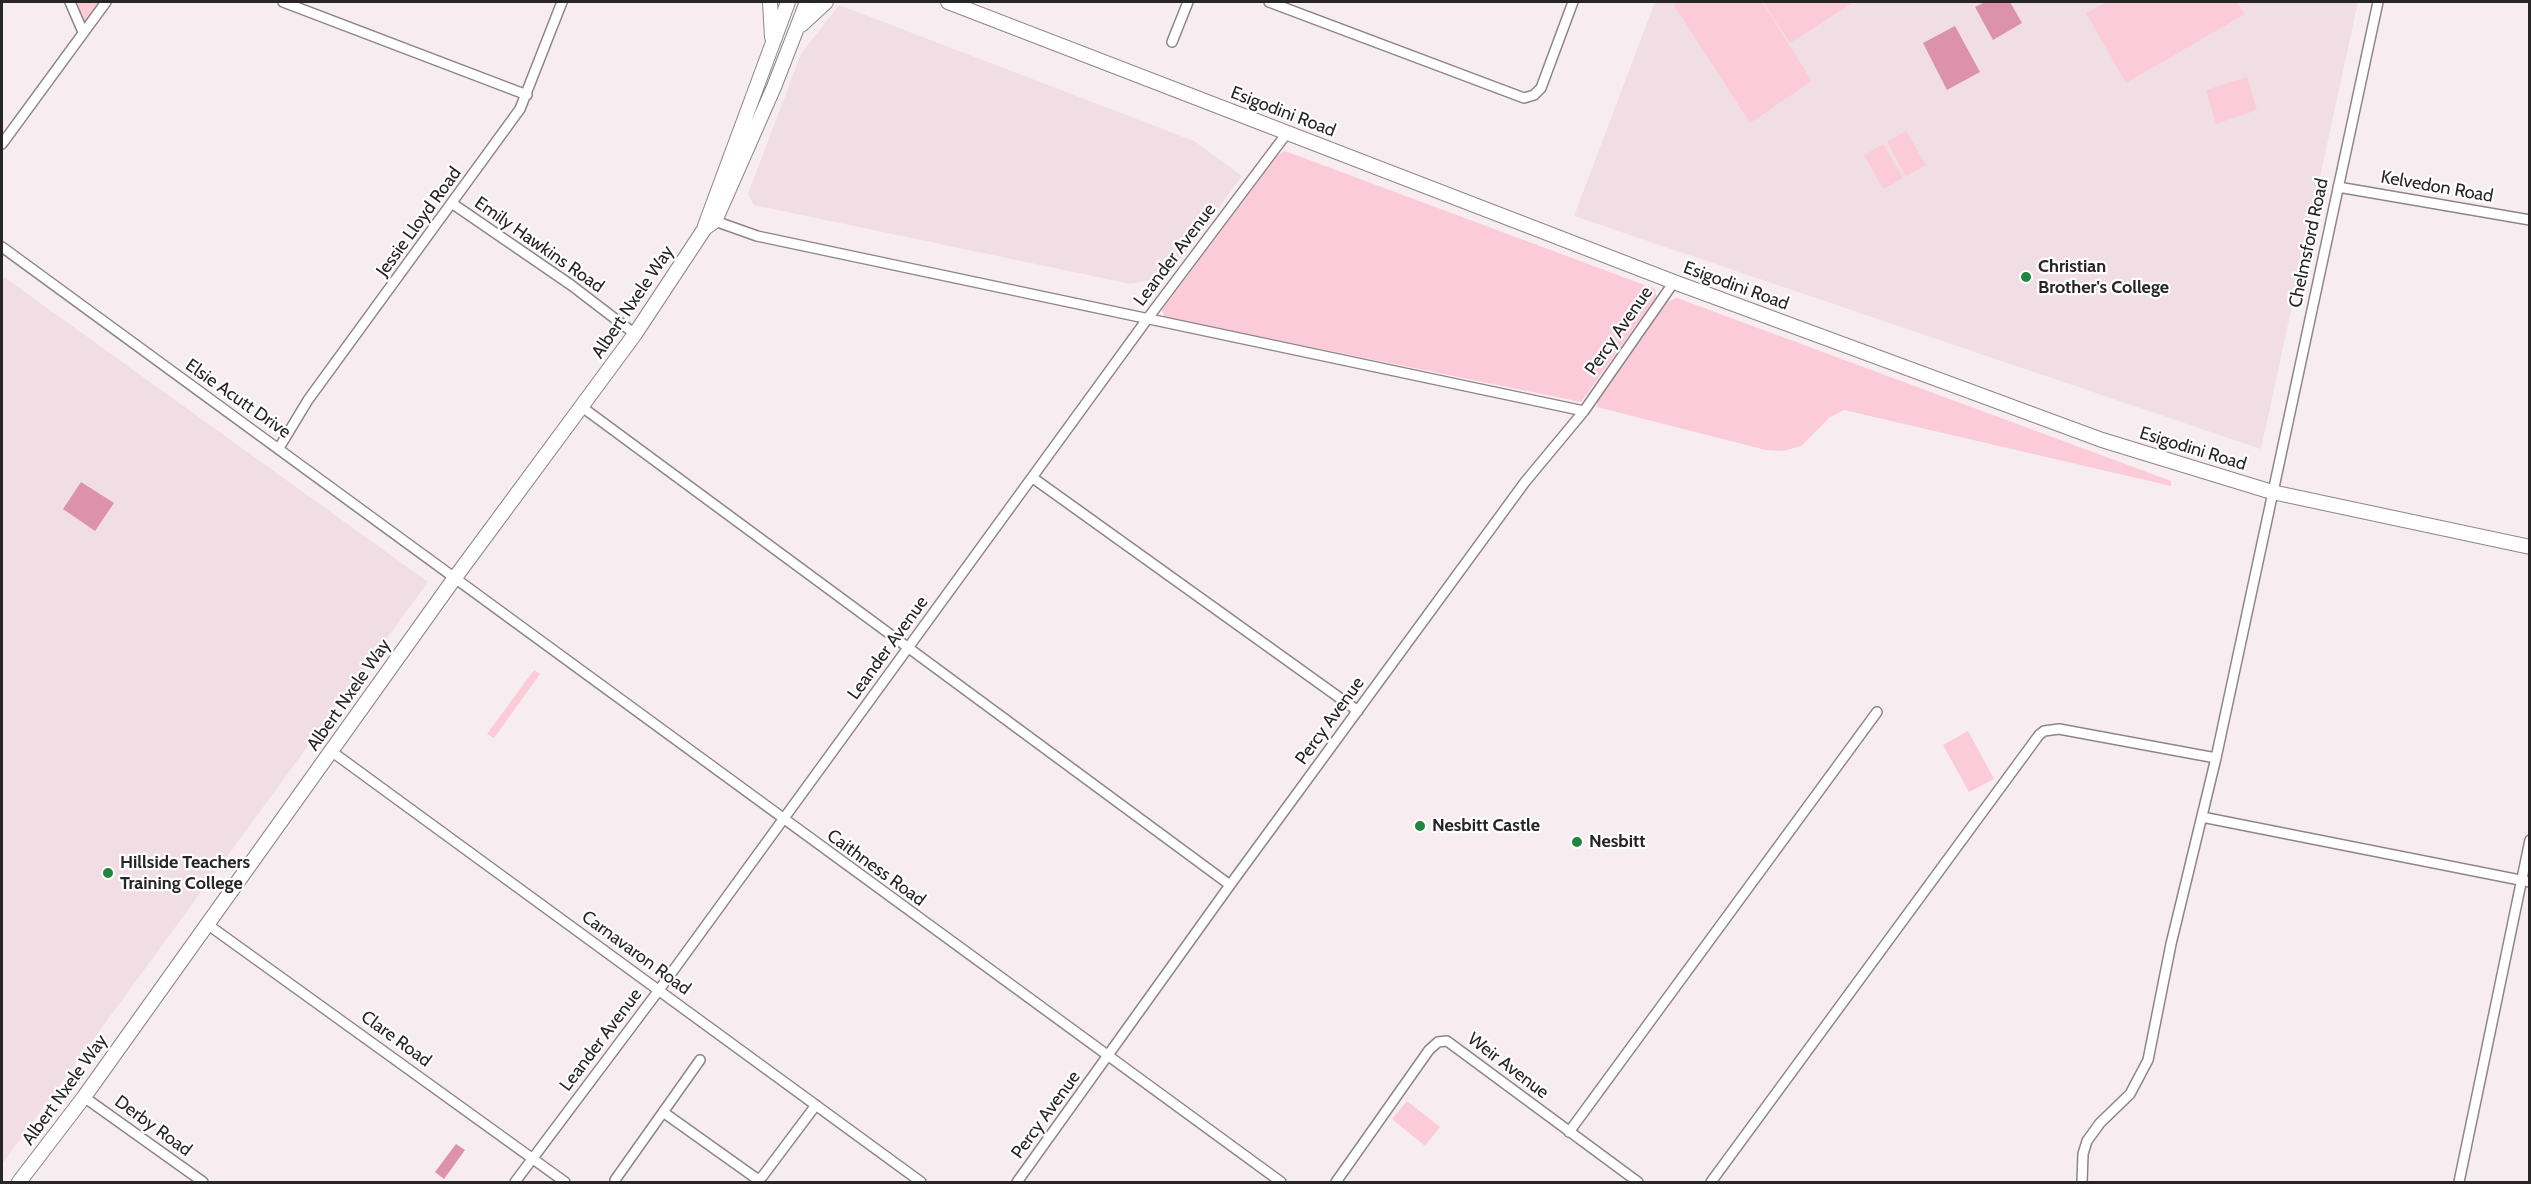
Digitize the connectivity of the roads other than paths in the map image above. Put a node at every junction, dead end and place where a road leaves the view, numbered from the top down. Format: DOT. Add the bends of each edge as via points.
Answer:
graph roads {
  1 [pos="70,2"];
  2 [pos="106,2"];
  3 [pos="284,2"];
  4 [pos="562,2"];
  5 [pos="770,2"];
  6 [pos="788,2"];
  7 [pos="807,2"];
  8 [pos="826,2"];
  9 [pos="948,2"];
  10 [pos="1188,2"];
  11 [pos="1269,2"];
  12 [pos="1573,2"];
  13 [pos="2378,2"];
  14 [pos="794,31"];
  15 [pos="84,32"];
  16 [pos="1172,42"];
  17 [pos="772,46"];
  18 [pos="527,95"];
  19 [pos="1287,133"];
  20 [pos="2,144"];
  21 [pos="2338,187"];
  22 [pos="453,204"];
  23 [pos="2529,220"];
  24 [pos="709,222"];
  25 [pos="2,247"];
  26 [pos="1674,282"];
  27 [pos="1148,318"];
  28 [pos="635,334"];
  29 [pos="582,407"];
  30 [pos="1584,411"];
  31 [pos="279,448"];
  32 [pos="1033,478"];
  33 [pos="2272,492"];
  34 [pos="2529,547"];
  35 [pos="454,579"];
  36 [pos="908,647"];
  37 [pos="1358,711"];
  38 [pos="1876,712"];
  39 [pos="331,752"];
  40 [pos="2216,758"];
  41 [pos="2202,816"];
  42 [pos="783,820"];
  43 [pos="2529,840"];
  44 [pos="2525,881"];
  45 [pos="1230,885"];
  46 [pos="207,924"];
  47 [pos="659,990"];
  48 [pos="1108,1057"];
  49 [pos="700,1060"];
  50 [pos="84,1097"];
  51 [pos="816,1105"];
  52 [pos="663,1112"];
  53 [pos="1569,1132"];
  54 [pos="532,1158"];
  55 [pos="615,1180"];
  56 [pos="20,1182"];
  57 [pos="203,1182"];
  58 [pos="515,1182"];
  59 [pos="565,1182"];
  60 [pos="921,1182"];
  61 [pos="1017,1182"];
  62 [pos="1281,1182"];
  63 [pos="1336,1182"];
  64 [pos="1638,1182"];
  65 [pos="1711,1182"];
  66 [pos="2082,1182"];
  67 [pos="2459,1182"];
  1 -- 15 [label="street"];
  2 -- 15 [label="street"];
  3 -- 18 [label="street"];
  4 -- 18 [label="street, Jessie Lloyd Road"];
  5 -- 17 [label="main road"];
  6 -- 17 [label="main road, Albert Nxele Way"];
  7 -- 14 [label="main road, Albert Nxele Way"];
  8 -- 14 [label="main road"];
  9 -- 19 [label="main road, Esigodini Road"];
  10 -- 16 [label="street"];
  11 -- 12 [label="street" via="1524,98 1541,88"];
  13 -- 21 [label="street, Chelmsford Road"];
  14 -- 24 [label="main road, Albert Nxele Way" via="774,87"];
  15 -- 20 [label="street"];
  17 -- 24 [label="main road, Albert Nxele Way"];
  18 -- 22 [label="street, Jessie Lloyd Road"];
  19 -- 26 [label="main road, Esigodini Road"];
  19 -- 27 [label="street, Leander Avenue"];
  21 -- 23 [label="street, Kelvedon Road"];
  21 -- 33 [label="street, Chelmsford Road"];
  22 -- 28 [label="street, Emily Hawkins Road"];
  22 -- 31 [label="street, Jessie Lloyd Road" via="308,400"];
  24 -- 27 [label="street" via="758,236"];
  24 -- 28 [label="main road, Albert Nxele Way"];
  25 -- 31 [label="street, Elsie Acutt Drive"];
  26 -- 30 [label="street, Percy Avenue"];
  26 -- 33 [label="main road, Esigodini Road" via="2102,440"];
  27 -- 30 [label="street"];
  27 -- 32 [label="street, Leander Avenue"];
  28 -- 29 [label="main road, Albert Nxele Way"];
  29 -- 35 [label="main road, Albert Nxele Way"];
  29 -- 36 [label="street"];
  30 -- 37 [label="street, Percy Avenue" via="1525,482"];
  31 -- 35 [label="street, Elsie Acutt Drive"];
  32 -- 36 [label="street, Leander Avenue"];
  32 -- 37 [label="street"];
  33 -- 34 [label="main road, Esigodini Road"];
  33 -- 40 [label="street, Chelmsford Road"];
  35 -- 39 [label="main road, Albert Nxele Way"];
  35 -- 42 [label="street, Caithness Road"];
  36 -- 42 [label="street, Leander Avenue"];
  36 -- 45 [label="street"];
  37 -- 45 [label="street, Percy Avenue"];
  38 -- 53 [label="street"];
  39 -- 46 [label="main road, Albert Nxele Way"];
  39 -- 47 [label="street, Carnavaron Road"];
  40 -- 41 [label="street, Chelmsford Road"];
  40 -- 65 [label="street" via="2058,729 2039,735"];
  41 -- 44 [label="street"];
  41 -- 66 [label="street, Chelmsford Road" via="2148,1060 2130,1094 2087,1141"];
  42 -- 47 [label="street, Leander Avenue"];
  42 -- 48 [label="street, Caithness Road"];
  43 -- 44 [label="street"];
  44 -- 67 [label="street"];
  45 -- 48 [label="street, Percy Avenue"];
  46 -- 50 [label="main road, Albert Nxele Way"];
  46 -- 54 [label="street, Clare Road"];
  47 -- 51 [label="street, Carnavaron Road"];
  47 -- 54 [label="street, Leander Avenue"];
  48 -- 61 [label="street, Percy Avenue"];
  48 -- 62 [label="street, Caithness Road"];
  49 -- 52 [label="street"];
  50 -- 56 [label="main road, Albert Nxele Way"];
  50 -- 57 [label="street, Derby Road"];
  51 -- 52 [label="street" via="757,1179"];
  51 -- 60 [label="street, Carnavaron Road"];
  52 -- 55 [label="street"];
  53 -- 63 [label="street, Weir Avenue" via="1447,1041 1438,1042"];
  53 -- 64 [label="street, Weir Avenue"];
  54 -- 58 [label="street, Leander Avenue"];
  54 -- 59 [label="street, Clare Road"];
}
